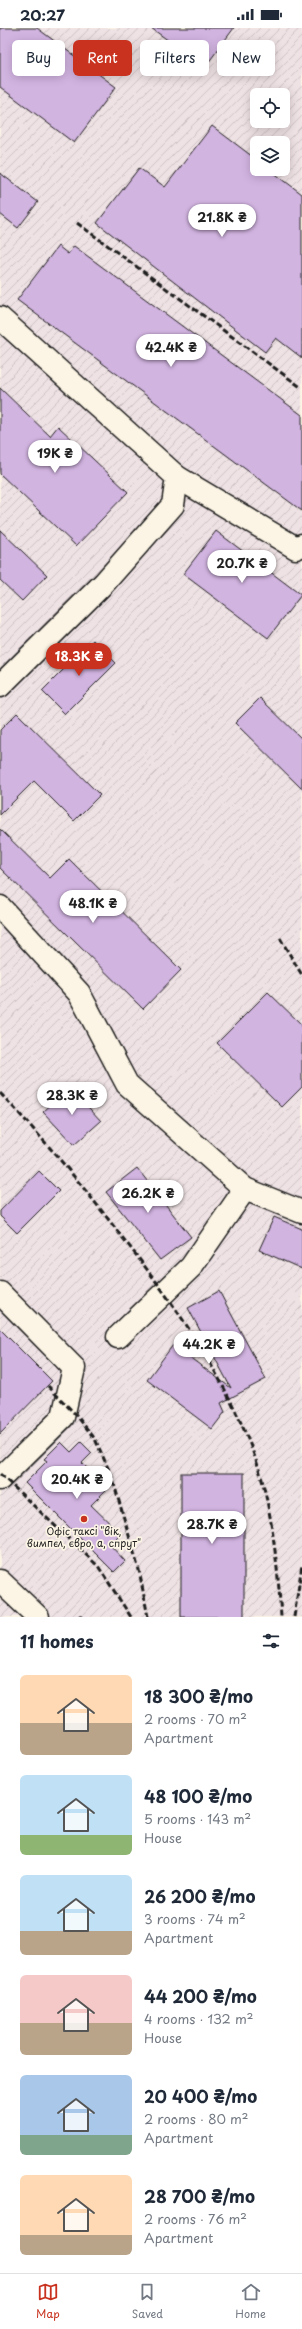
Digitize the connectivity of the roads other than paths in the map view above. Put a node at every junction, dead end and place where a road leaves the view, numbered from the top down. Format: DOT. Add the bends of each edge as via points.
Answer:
graph roads {
  1 [pos="0,318"];
  2 [pos="177,478"];
  3 [pos="302,545"];
  4 [pos="0,686"];
  5 [pos="0,907"];
  6 [pos="246,1189"];
  7 [pos="302,1212"];
  8 [pos="0,1293"];
  9 [pos="118,1337"];
  10 [pos="0,1479"];
  11 [pos="0,1581"];
  12 [pos="38,1617"];
  1 -- 2 [label="lane"];
  2 -- 3 [label="lane" via="296,548"];
  2 -- 4 [label="lane" via="173,505 104,583"];
  5 -- 6 [label="lane" via="79,993 127,1084"];
  6 -- 7 [label="lane"];
  6 -- 9 [label="lane" via="191,1267"];
  8 -- 10 [label="lane" via="74,1368 63,1417"];
  11 -- 12 [label="lane"];
}
